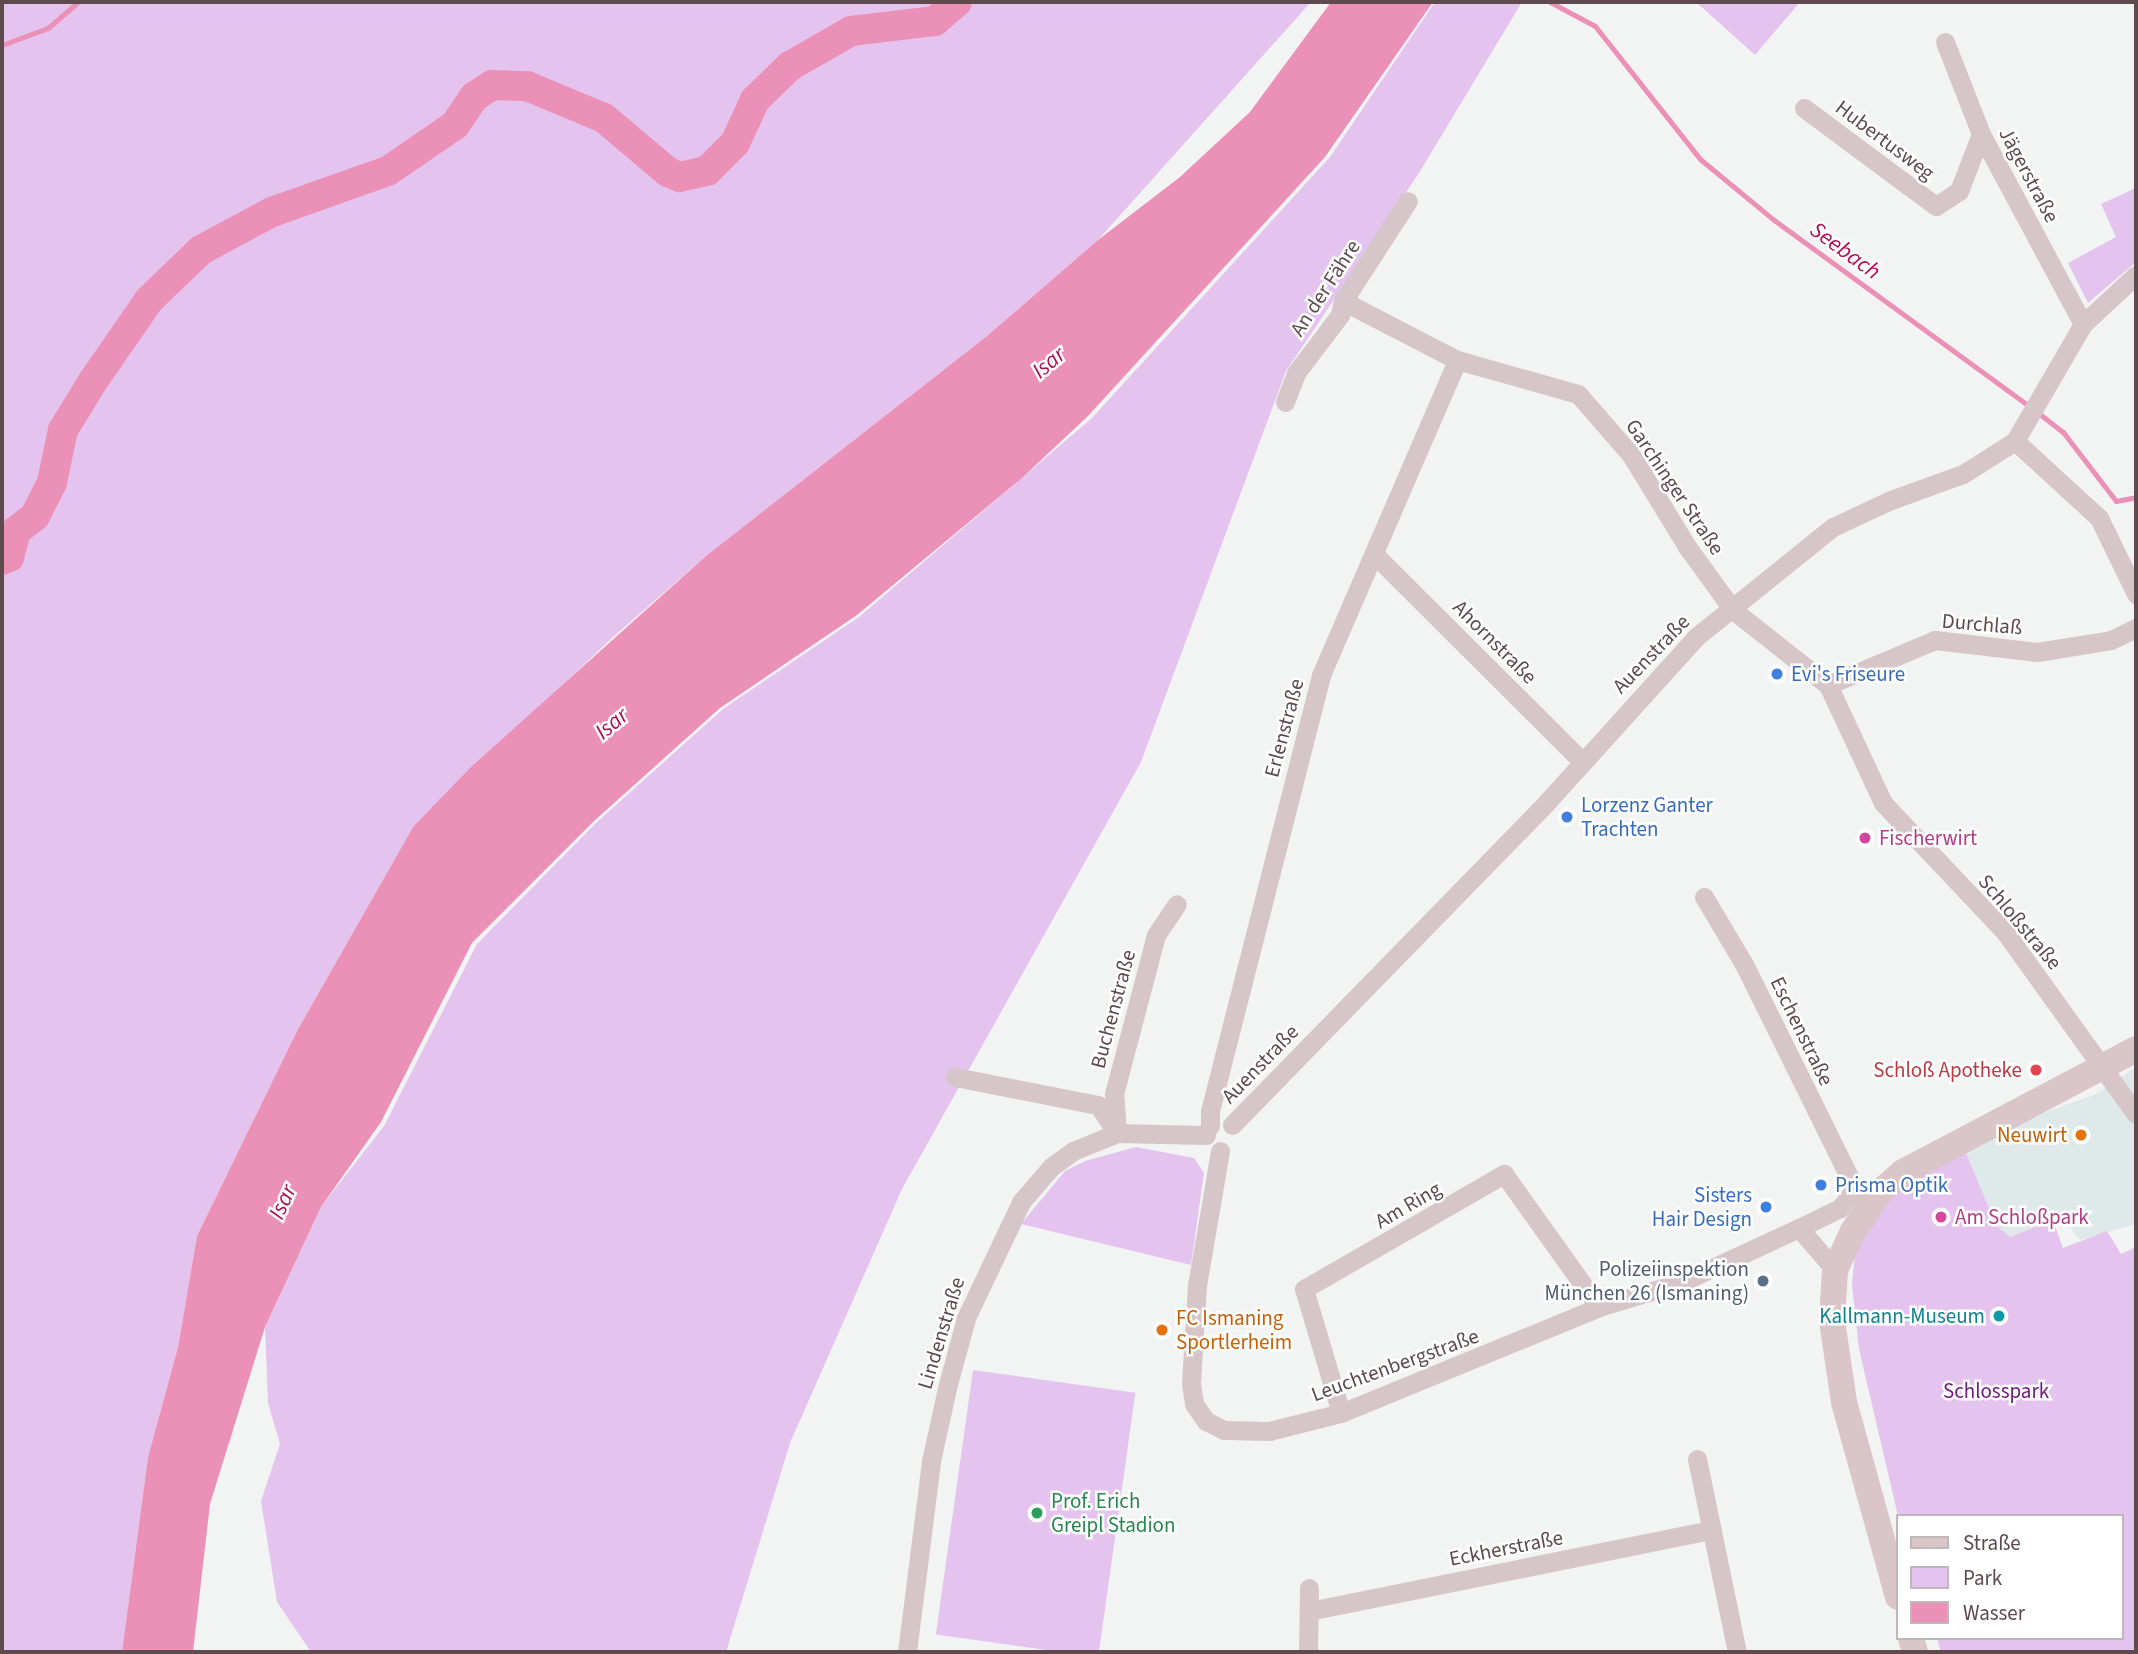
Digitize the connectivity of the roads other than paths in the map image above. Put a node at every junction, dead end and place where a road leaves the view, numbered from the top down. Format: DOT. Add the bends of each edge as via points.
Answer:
graph roads {
  1 [pos="1945,42"];
  2 [pos="1804,108"];
  3 [pos="1981,134"];
  4 [pos="1408,201"];
  5 [pos="2136,275"];
  6 [pos="1343,301"];
  7 [pos="2083,324"];
  8 [pos="1457,360"];
  9 [pos="1285,402"];
  10 [pos="2015,441"];
  11 [pos="1376,556"];
  12 [pos="2136,594"];
  13 [pos="1732,610"];
  14 [pos="2136,628"];
  15 [pos="1828,685"];
  16 [pos="1581,760"];
  17 [pos="1704,897"];
  18 [pos="1177,904"];
  19 [pos="2136,1049"];
  20 [pos="2103,1068"];
  21 [pos="955,1077"];
  22 [pos="2136,1114"];
  23 [pos="1232,1125"];
  24 [pos="1208,1130"];
  25 [pos="1117,1133"];
  26 [pos="1220,1151"];
  27 [pos="1868,1191"];
  28 [pos="1800,1228"];
  29 [pos="1835,1270"];
  30 [pos="1599,1307"];
  31 [pos="1342,1413"];
  32 [pos="1697,1459"];
  33 [pos="1712,1530"];
  34 [pos="1309,1588"];
  35 [pos="1896,1590"];
  36 [pos="1309,1611"];
  37 [pos="907,1652"];
  38 [pos="1308,1652"];
  39 [pos="1737,1652"];
  1 -- 3 [label="street, Jägerstraße"];
  2 -- 3 [label="street, Hubertusweg" via="1936,206 1959,191"];
  3 -- 7 [label="street, Jägerstraße"];
  4 -- 6 [label="street, An der Fähre"];
  5 -- 7 [label="street"];
  6 -- 8 [label="street, Garchinger Straße"];
  6 -- 9 [label="street, An der Fähre" via="1340,315 1296,373"];
  7 -- 10 [label="street"];
  8 -- 11 [label="street, Erlenstraße"];
  8 -- 13 [label="street, Garchinger Straße" via="1578,394 1630,455"];
  10 -- 12 [label="street" via="2099,518"];
  10 -- 13 [label="street, Auenstraße" via="1964,474 1833,527"];
  11 -- 16 [label="street, Ahornstraße"];
  11 -- 24 [label="street, Erlenstraße" via="1321,675"];
  13 -- 15 [label="street, Schloßstraße"];
  13 -- 16 [label="street, Auenstraße" via="1696,636"];
  14 -- 15 [label="street, Durchlaß" via="2111,640 2037,652 1935,640"];
  15 -- 20 [label="street, Schloßstraße" via="1883,803 2005,932"];
  16 -- 23 [label="street, Auenstraße" via="1547,802"];
  17 -- 27 [label="street, Eschenstraße"];
  18 -- 25 [label="street, Buchenstraße" via="1156,935 1114,1094"];
  19 -- 20 [label="main road"];
  20 -- 22 [label="street, Schloßstraße"];
  20 -- 27 [label="main road" via="1949,1144"];
  21 -- 25 [label="street" via="1098,1105"];
  23 -- 24 [label="street" via="1224,1121"];
  23 -- 26 [label="street" via="1234,1145"];
  24 -- 25 [label="street, Lindenstraße"];
  24 -- 26 [label="street" via="1208,1144"];
  25 -- 37 [label="street, Lindenstraße" via="1073,1151 1051,1167 1021,1202 966,1318 935,1439"];
  26 -- 31 [label="street, Leuchtenbergstraße" via="1197,1285 1191,1364 1194,1404 1206,1421 1224,1430 1245,1432"];
  27 -- 28 [label="street"];
  27 -- 29 [label="main road"];
  28 -- 29 [label="street"];
  28 -- 30 [label="street, Leuchtenbergstraße" via="1682,1282"];
  29 -- 35 [label="main road" via="1832,1321 1844,1402"];
  30 -- 31 [label="street, Leuchtenbergstraße"];
  30 -- 31 [label="street, Am Ring" via="1504,1174 1304,1289"];
  32 -- 33 [label="street"];
  33 -- 36 [label="street, Eckherstraße"];
  33 -- 39 [label="street"];
  34 -- 36 [label="street"];
  36 -- 38 [label="street"];
}
